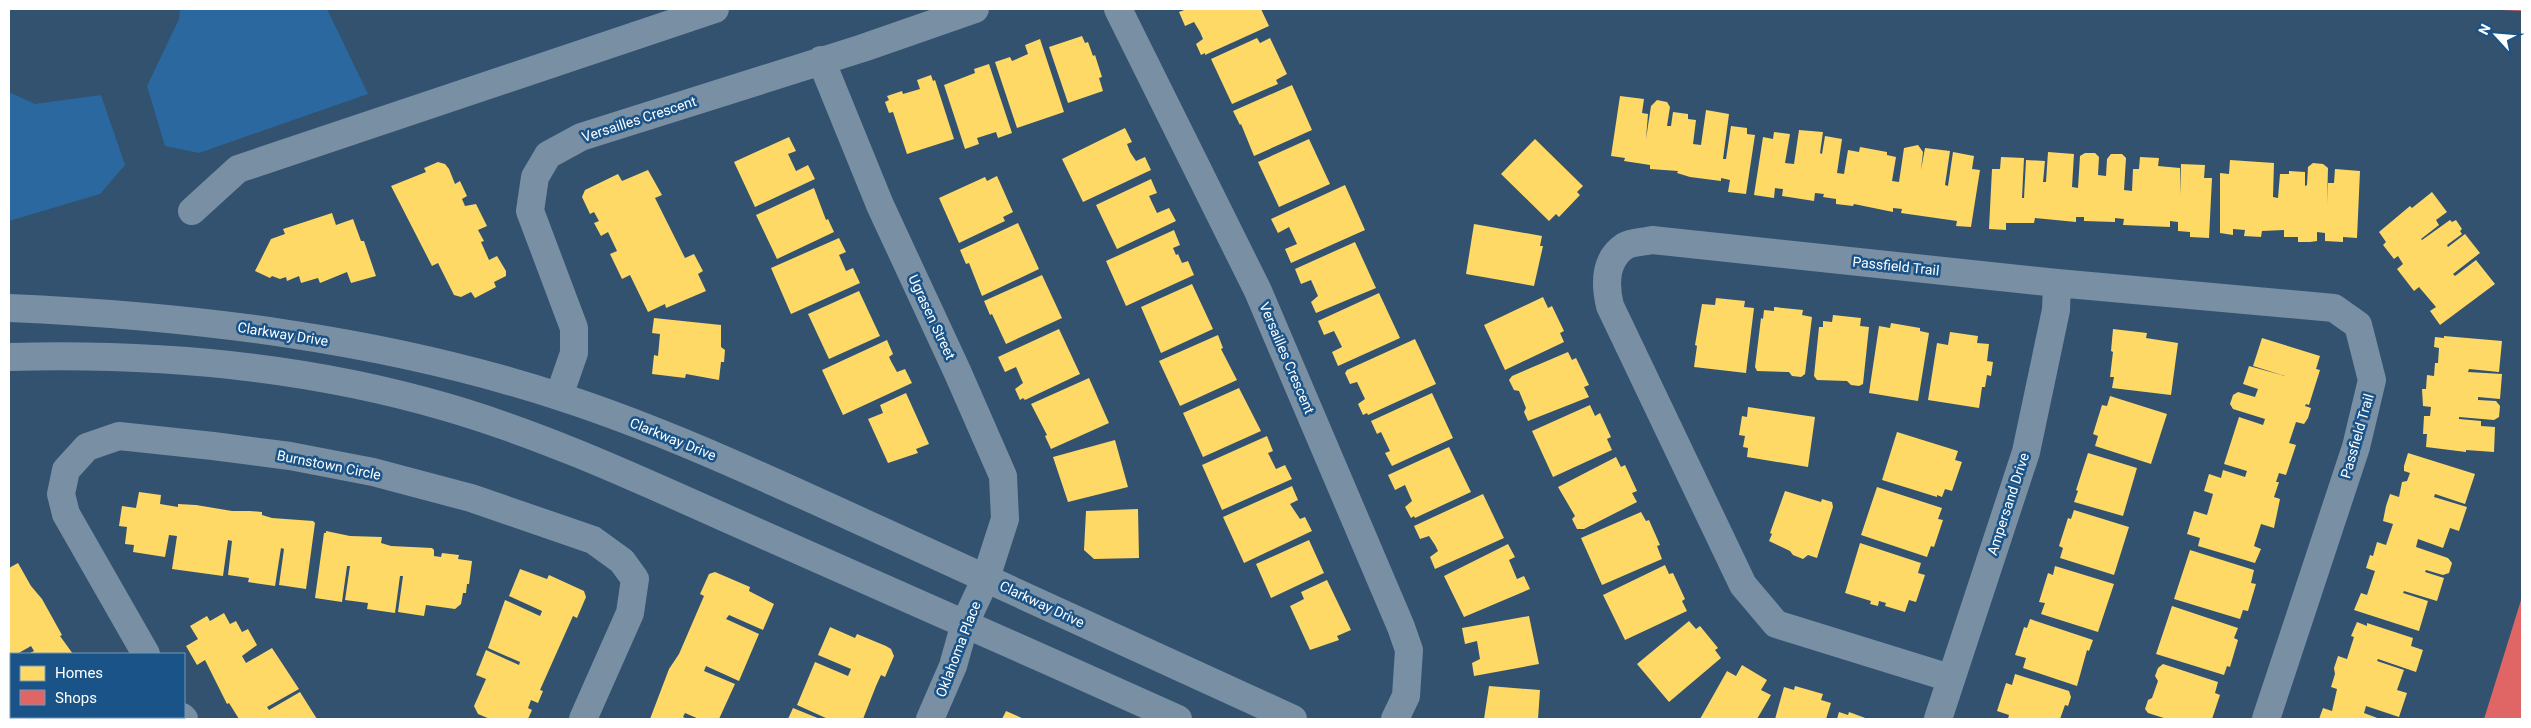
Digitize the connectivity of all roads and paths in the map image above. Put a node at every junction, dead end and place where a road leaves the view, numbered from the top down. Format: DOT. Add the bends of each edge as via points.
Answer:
graph roads {
  1 [pos="715,9"];
  2 [pos="975,9"];
  3 [pos="1118,9"];
  4 [pos="821,60"];
  5 [pos="192,211"];
  6 [pos="2057,283"];
  7 [pos="9,308"];
  8 [pos="9,357"];
  9 [pos="559,396"];
  10 [pos="986,578"];
  11 [pos="965,623"];
  12 [pos="145,653"];
  13 [pos="1950,678"];
  14 [pos="583,719"];
  15 [pos="930,719"];
  16 [pos="1178,719"];
  17 [pos="1292,719"];
  18 [pos="1396,719"];
  19 [pos="1938,719"];
  20 [pos="2266,719"];
  1 -- 5 [label="street" via="238,169"];
  2 -- 4 [label="street, Versailles Crescent"];
  3 -- 18 [label="street, Versailles Crescent" via="1258,292 1402,627 1409,650 1406,696"];
  4 -- 9 [label="street, Versailles Crescent" via="581,137 548,155 535,177 530,210 574,328 574,353"];
  4 -- 10 [label="street, Ugrasen Street" via="880,205 1003,476 1004,519"];
  6 -- 13 [label="street, Ampersand Drive" via="2056,310 2026,452"];
  6 -- 13 [label="street, Passfield Trail" via="1652,240 1626,246 1609,264 1605,285 1610,306 1743,585 1776,624"];
  6 -- 20 [label="street, Passfield Trail" via="2334,308 2358,325 2372,380 2356,447"];
  7 -- 9 [label="street, Clarkway Drive" via="187,320 321,340 467,369"];
  8 -- 11 [label="street" via="215,363 335,381 446,407 555,445"];
  9 -- 10 [label="street, Clarkway Drive" via="657,430"];
  10 -- 11 [label="street, Oklahoma Place"];
  10 -- 17 [label="street, Clarkway Drive"];
  11 -- 15 [label="street, Oklahoma Place" via="953,666"];
  11 -- 16 [label="street"];
  12 -- 14 [label="street, Burnstown Circle" via="66,514 61,494 66,470 87,446 119,436 290,456 373,472 471,498 593,540 622,561 635,579 630,613"];
  13 -- 19 [label="street, Ampersand Drive"];
}
